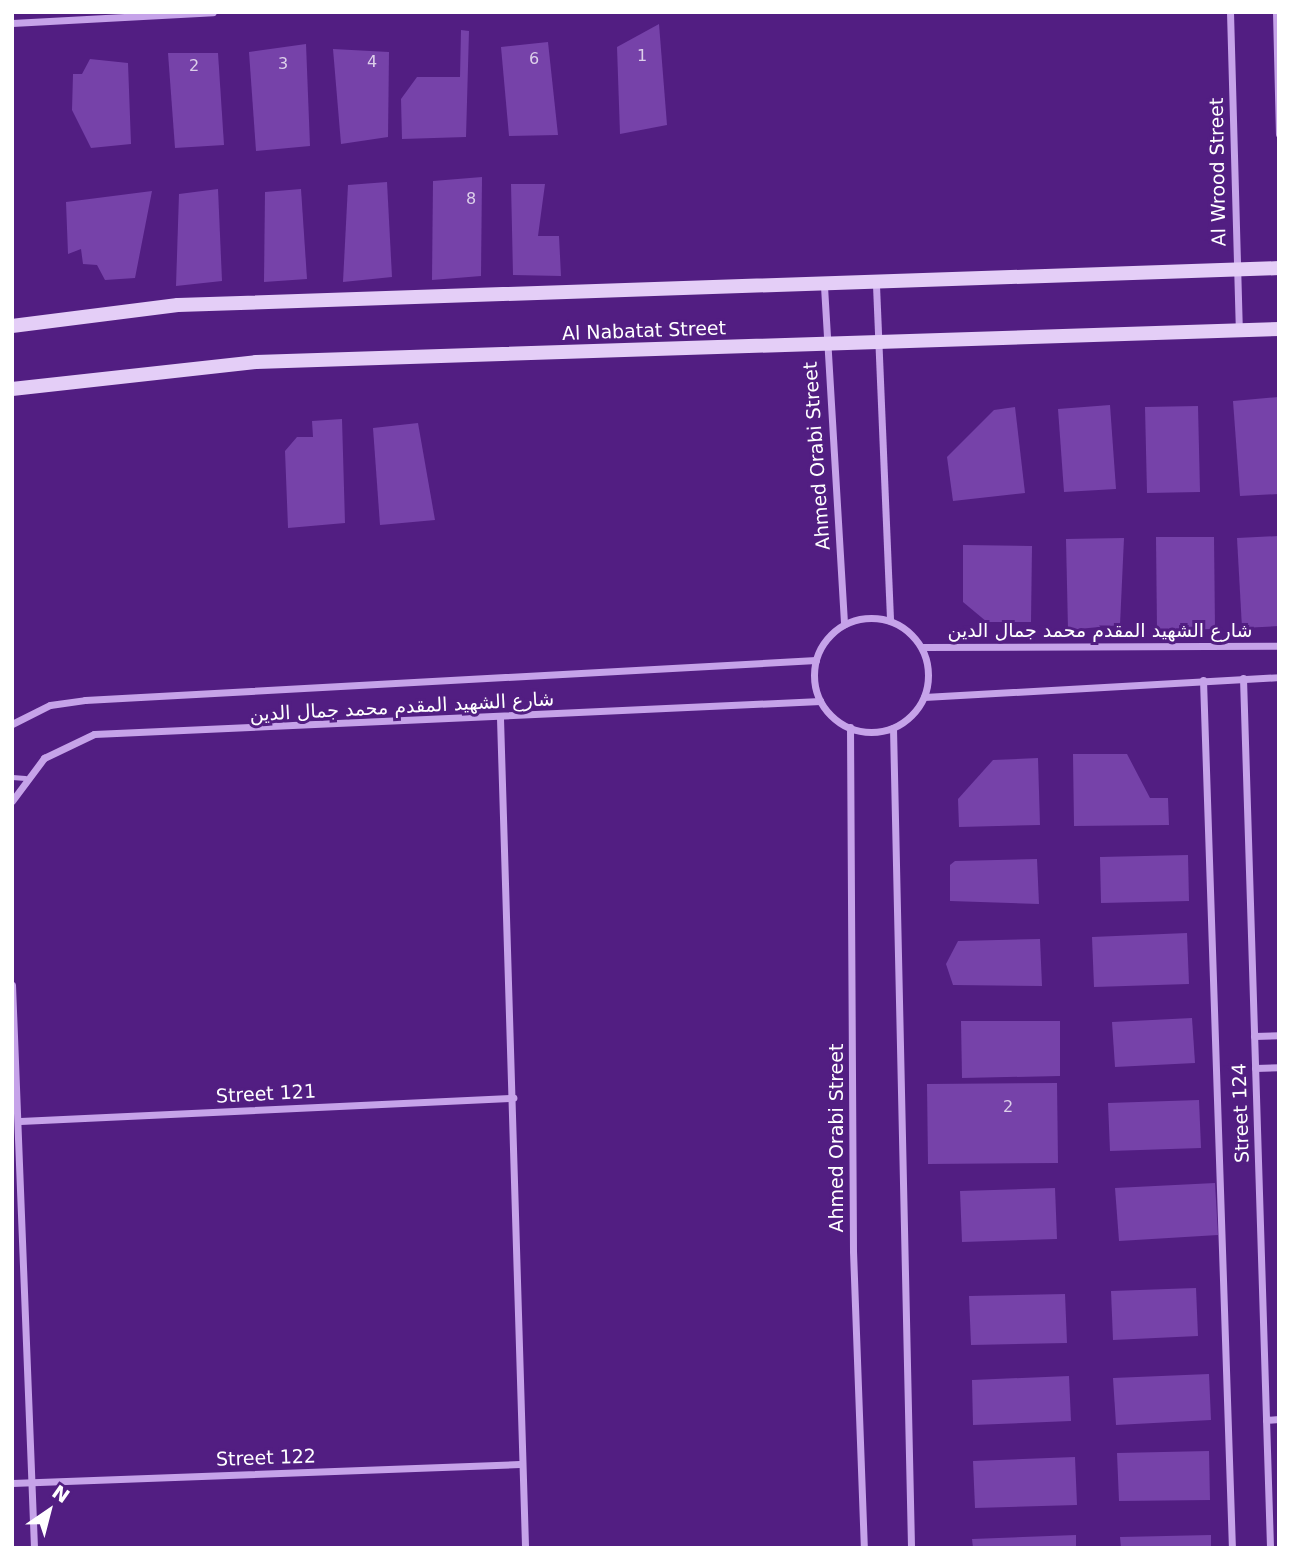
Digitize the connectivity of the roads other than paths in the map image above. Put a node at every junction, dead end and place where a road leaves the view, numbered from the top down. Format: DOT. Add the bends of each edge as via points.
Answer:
graph roads {
  1 [pos="213,12"];
  2 [pos="1230,12"];
  3 [pos="1276,12"];
  4 [pos="12,23"];
  5 [pos="1279,134"];
  6 [pos="1279,268"];
  7 [pos="1236,269"];
  8 [pos="876,285"];
  9 [pos="824,286"];
  10 [pos="12,326"];
  11 [pos="1279,329"];
  12 [pos="1239,330"];
  13 [pos="877,342"];
  14 [pos="826,344"];
  15 [pos="12,389"];
  16 [pos="890,621"];
  17 [pos="844,624"];
  18 [pos="1279,646"];
  19 [pos="922,647"];
  20 [pos="816,660"];
  21 [pos="1279,677"];
  22 [pos="1243,678"];
  23 [pos="1203,680"];
  24 [pos="924,697"];
  25 [pos="820,701"];
  26 [pos="500,718"];
  27 [pos="12,724"];
  28 [pos="850,727"];
  29 [pos="892,728"];
  30 [pos="12,777"];
  31 [pos="25,778"];
  32 [pos="12,801"];
  33 [pos="12,985"];
  34 [pos="1279,1035"];
  35 [pos="1254,1036"];
  36 [pos="1279,1067"];
  37 [pos="1255,1068"];
  38 [pos="513,1098"];
  39 [pos="20,1121"];
  40 [pos="1279,1419"];
  41 [pos="1266,1420"];
  42 [pos="520,1464"];
  43 [pos="32,1482"];
  44 [pos="12,1483"];
  45 [pos="34,1548"];
  46 [pos="526,1548"];
  47 [pos="864,1548"];
  48 [pos="911,1548"];
  49 [pos="1232,1548"];
  50 [pos="1270,1548"];
  1 -- 4 [label="street"];
  2 -- 7 [label="street, Al Wrood Street"];
  3 -- 5 [label="street"];
  6 -- 7 [label="street, Al Nabatat Street"];
  7 -- 8 [label="street, Al Nabatat Street"];
  7 -- 12 [label="street, Al Wrood Street"];
  8 -- 9 [label="street, Al Nabatat Street"];
  8 -- 13 [label="street"];
  9 -- 10 [label="street, Al Nabatat Street" via="178,305"];
  9 -- 14 [label="street, Ahmed Orabi Street"];
  11 -- 12 [label="street, Al Nabatat Street"];
  12 -- 13 [label="street, Al Nabatat Street"];
  13 -- 14 [label="street, Al Nabatat Street"];
  13 -- 16 [label="street"];
  14 -- 15 [label="street, Al Nabatat Street" via="181,366"];
  14 -- 17 [label="street, Ahmed Orabi Street"];
  16 -- 17 [label="street"];
  16 -- 19 [label="street"];
  17 -- 20 [label="street"];
  18 -- 19 [label="street, شارع الشهيد المقدم محمد جمال الدين"];
  19 -- 24 [label="street" via="928,681"];
  20 -- 25 [label="street"];
  20 -- 27 [label="street, شارع الشهيد المقدم محمد جمال الدين" via="85,701 50,705"];
  21 -- 22 [label="street"];
  22 -- 23 [label="street"];
  22 -- 35 [label="street, Street 124"];
  23 -- 24 [label="street"];
  23 -- 49 [label="street, Street 124"];
  24 -- 29 [label="street"];
  25 -- 26 [label="street, شارع الشهيد المقدم محمد جمال الدين"];
  25 -- 28 [label="street"];
  26 -- 31 [label="street, شارع الشهيد المقدم محمد جمال الدين" via="94,734 55,751"];
  26 -- 38 [label="street"];
  28 -- 29 [label="street"];
  28 -- 47 [label="street, Ahmed Orabi Street" via="853,1251"];
  29 -- 48 [label="street"];
  30 -- 31 [label="lane"];
  31 -- 32 [label="street, شارع الشهيد المقدم محمد جمال الدين"];
  33 -- 39 [label="street"];
  34 -- 35 [label="street"];
  35 -- 37 [label="street, Street 124"];
  36 -- 37 [label="street"];
  37 -- 41 [label="street, Street 124"];
  38 -- 39 [label="street, Street 121"];
  38 -- 42 [label="street"];
  39 -- 43 [label="street"];
  40 -- 41 [label="street"];
  41 -- 50 [label="street, Street 124"];
  42 -- 43 [label="street, Street 122"];
  42 -- 46 [label="street"];
  43 -- 44 [label="street, Street 122"];
  43 -- 45 [label="street"];
}
